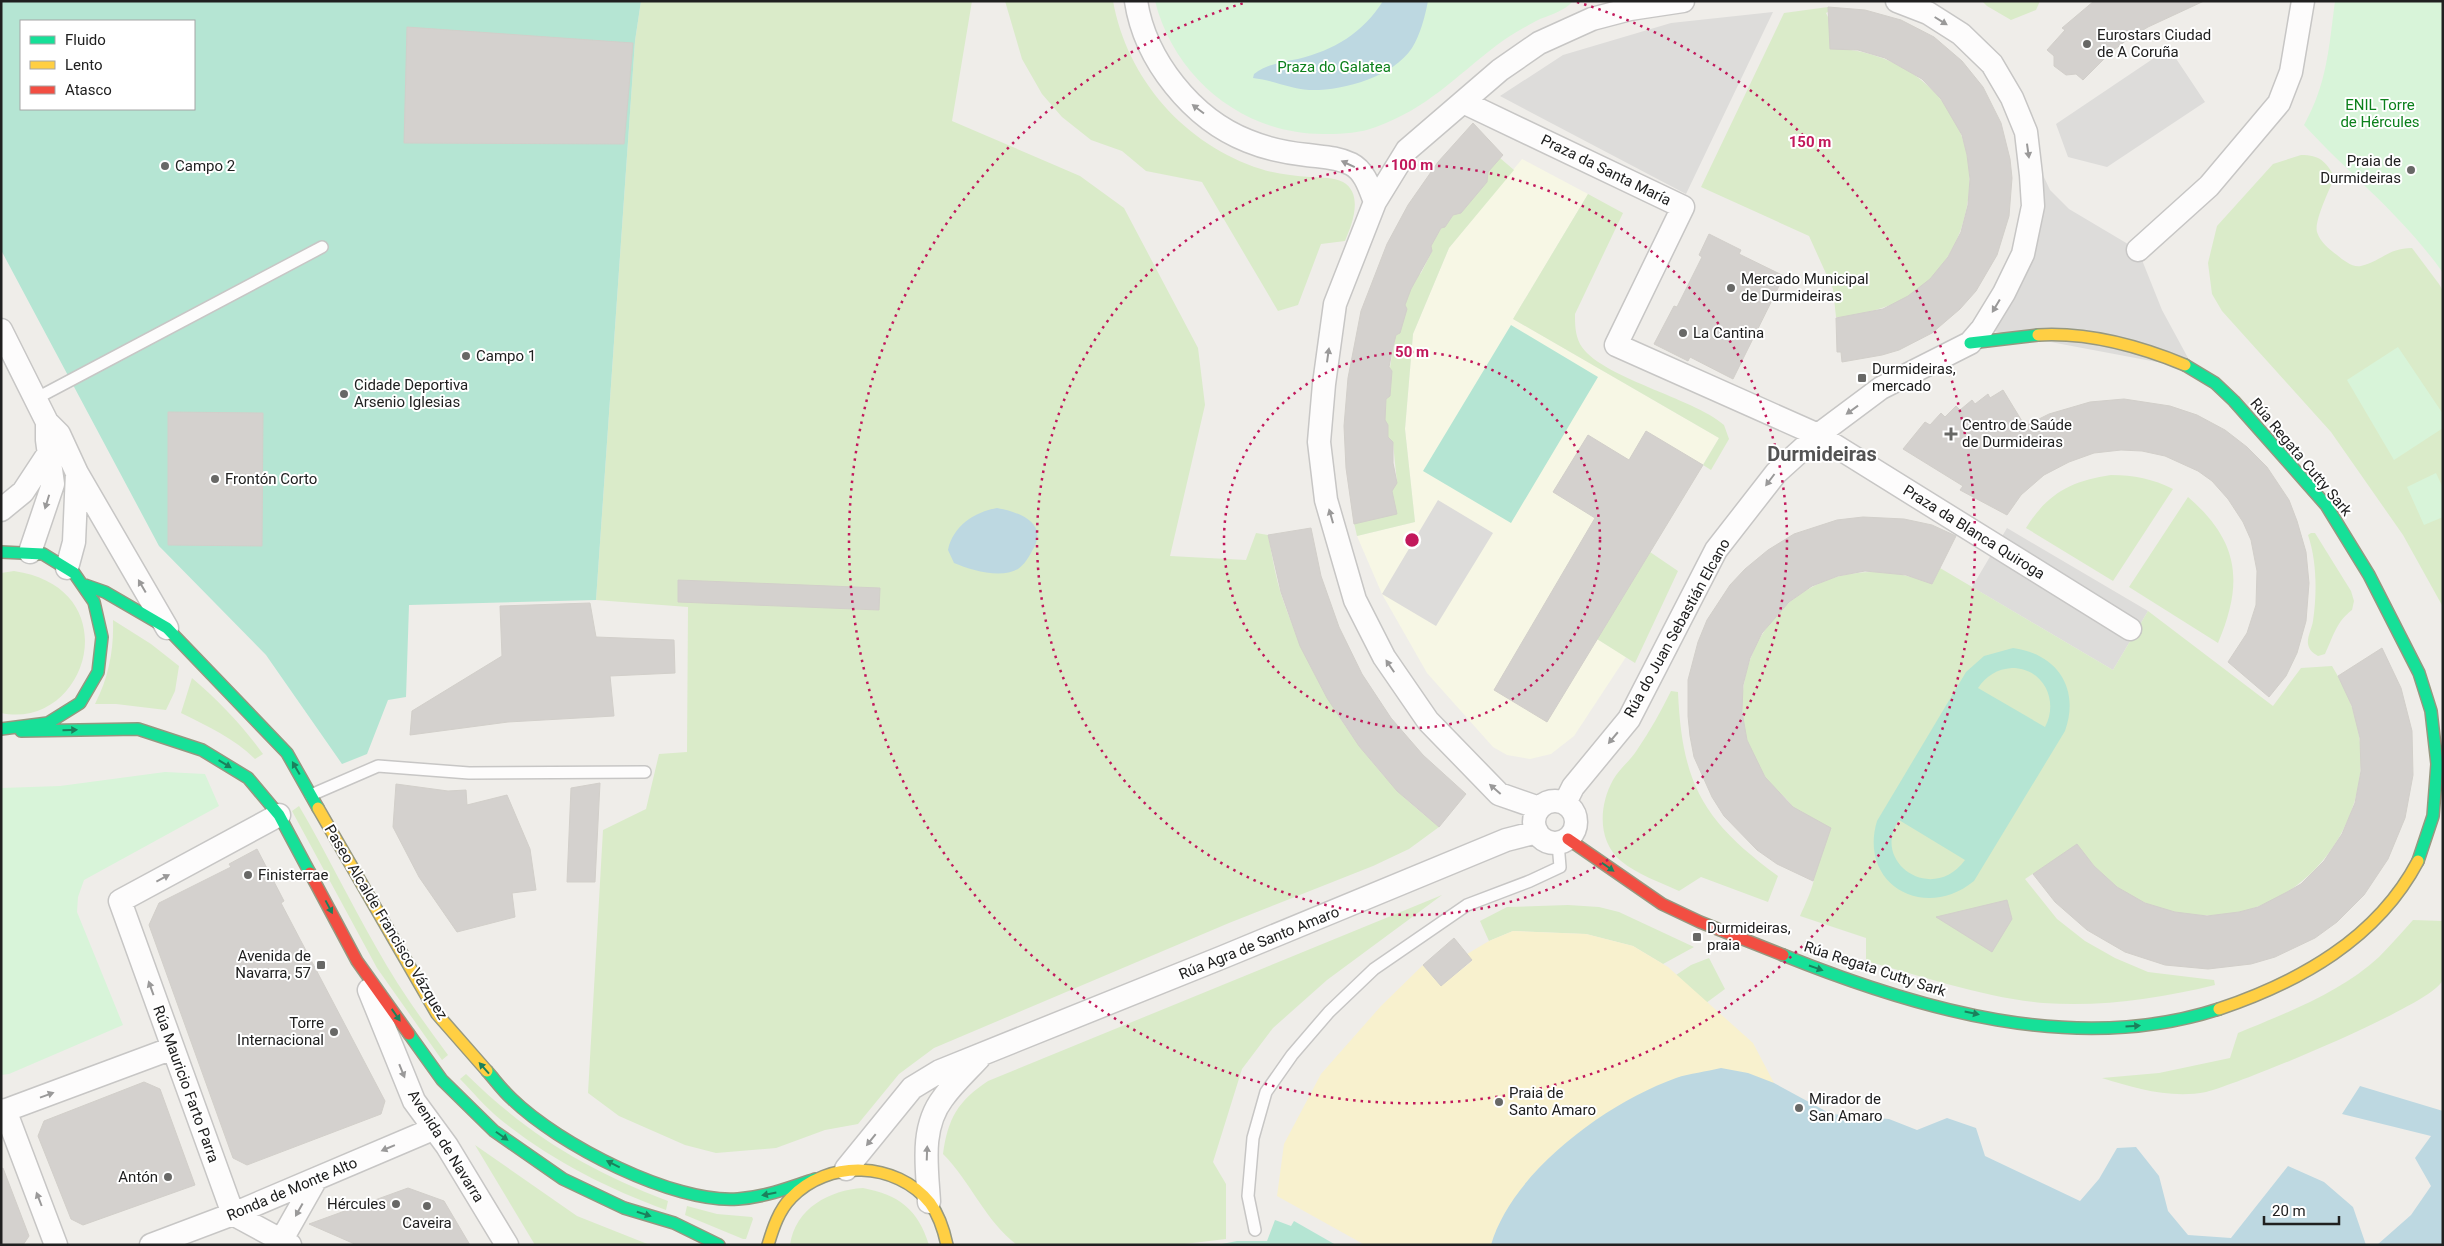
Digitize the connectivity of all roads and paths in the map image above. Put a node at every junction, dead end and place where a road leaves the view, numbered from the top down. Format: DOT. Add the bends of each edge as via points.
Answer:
graph roads {
  1 [pos="1136,1"];
  2 [pos="1683,1"];
  3 [pos="1896,1"];
  4 [pos="2303,1"];
  5 [pos="1463,102"];
  6 [pos="1375,202"];
  7 [pos="322,247"];
  8 [pos="2138,250"];
  9 [pos="1,330"];
  10 [pos="1970,343"];
  11 [pos="37,398"];
  12 [pos="47,422"];
  13 [pos="1818,435"];
  14 [pos="48,454"];
  15 [pos="77,473"];
  16 [pos="1,510"];
  17 [pos="1,542"];
  18 [pos="15,552"];
  19 [pos="67,568"];
  20 [pos="86,586"];
  21 [pos="167,628"];
  22 [pos="2130,629"];
  23 [pos="1,729"];
  24 [pos="21,731"];
  25 [pos="645,772"];
  26 [pos="311,795"];
  27 [pos="1565,803"];
  28 [pos="1540,808"];
  29 [pos="279,815"];
  30 [pos="1537,832"];
  31 [pos="1563,841"];
  32 [pos="357,961"];
  33 [pos="173,1048"];
  34 [pos="981,1056"];
  35 [pos="3,1111"];
  36 [pos="433,1129"];
  37 [pos="846,1169"];
  38 [pos="316,1179"];
  39 [pos="815,1179"];
  40 [pos="929,1202"];
  41 [pos="233,1214"];
  42 [pos="944,1229"];
  43 [pos="1255,1230"];
  44 [pos="285,1243"];
  45 [pos="56,1245"];
  46 [pos="150,1245"];
  47 [pos="508,1245"];
  48 [pos="719,1245"];
  49 [pos="768,1245"];
  50 [pos="947,1245"];
  51 [pos="958,1245"];
  6 -- 1 [label="street, one-way" via="1364,176 1353,165 1247,141 1190,103 1166,73 1149,44"];
  2 -- 5 [label="street" via="1630,9 1574,27 1540,43 1500,70"];
  3 -- 10 [label="street, Rúa do Juan Sebastián Elcano, one-way" via="1928,13 1961,34 1992,64 2012,98 2026,132 2032,206 2023,254 1982,329"];
  4 -- 8 [label="street" via="2291,72 2279,103 2209,186"];
  5 -- 6 [label="street" via="1408,150"];
  5 -- 13 [label="street, Praza da Santa María" via="1683,207 1616,345"];
  28 -- 6 [label="street, one-way" via="1499,794 1428,721 1384,657 1355,600 1326,500 1319,442 1335,304"];
  7 -- 11 [label="lane"];
  9 -- 11 [label="street"];
  10 -- 13 [label="street, Rúa do Juan Sebastián Elcano, one-way" via="1881,388"];
  31 -- 10 [label="main road, Rúa Regata Cutty Sark, one-way" via="1663,905 1801,963 1916,1001 2038,1026 2082,1029 2156,1024 2196,1015 2270,989 2330,959 2379,920 2412,874 2429,835 2437,793 2437,741 2426,690 2367,571 2331,511 2246,413 2194,369 2129,344 2071,333 2020,334"];
  11 -- 12 [label="street"];
  12 -- 14 [label="street"];
  12 -- 15 [label="street" via="59,434"];
  13 -- 22 [label="street, Praza da Blanca Quiroga"];
  13 -- 27 [label="street, Rúa do Juan Sebastián Elcano, one-way" via="1776,473 1716,550 1630,718 1573,787"];
  14 -- 16 [label="street" via="23,492"];
  14 -- 18 [label="street, one-way" via="53,484"];
  15 -- 19 [label="street" via="74,542"];
  21 -- 15 [label="street, one-way"];
  17 -- 18 [label="main road"];
  18 -- 19 [label="main road" via="49,558"];
  19 -- 20 [label="main road"];
  20 -- 21 [label="main road, Paseo Alcalde Francisco Vázquez" via="105,592"];
  20 -- 24 [label="main road" via="99,610 104,637 101,664 90,689 72,710 56,720"];
  26 -- 21 [label="main road, Paseo Alcalde Francisco Vázquez, one-way" via="287,753"];
  23 -- 24 [label="main road"];
  24 -- 29 [label="main road, one-way" via="138,729 202,750 248,778"];
  25 -- 26 [label="lane" via="469,773 378,766"];
  39 -- 26 [label="main road, Paseo Alcalde Francisco Vázquez, one-way" via="773,1194 736,1199 684,1193 638,1177 567,1140 512,1100 437,1014"];
  27 -- 28 [label="street" via="1551,801"];
  27 -- 31 [label="street" via="1577,820 1575,831"];
  28 -- 30 [label="street" via="1534,820"];
  29 -- 32 [label="main road, one-way"];
  33 -- 29 [label="street, Rúa Mauricio Farto Parra, one-way" via="120,901"];
  30 -- 31 [label="street" via="1546,841"];
  30 -- 34 [label="street, Rúa Agra de Santo Amaro" via="1506,840"];
  31 -- 43 [label="lane" via="1560,867 1467,905 1374,969 1329,1012 1292,1055 1266,1092 1253,1138 1248,1196"];
  32 -- 36 [label="street, Avenida de Navarra, one-way" via="414,1101"];
  32 -- 48 [label="main road, one-way" via="442,1080 494,1131 563,1179 624,1208 674,1223"];
  35 -- 33 [label="street, one-way"];
  33 -- 41 [label="street, Rúa Mauricio Farto Parra"];
  34 -- 37 [label="street, Rúa Agra de Santo Amaro, one-way" via="940,1071 912,1088"];
  40 -- 34 [label="street, Rúa Agra de Santo Amaro, one-way" via="926,1162 929,1124 942,1099"];
  45 -- 35 [label="street, one-way"];
  36 -- 38 [label="street, Ronda de Monte Alto, one-way"];
  36 -- 47 [label="street, Avenida de Navarra" via="447,1146"];
  37 -- 39 [label="main road, Paseo Alcalde Francisco Vázquez"];
  37 -- 40 [label="main road" via="884,1173 906,1182"];
  38 -- 41 [label="street, Ronda de Monte Alto"];
  38 -- 44 [label="street, one-way"];
  39 -- 49 [label="main road" via="792,1196 776,1219"];
  40 -- 42 [label="main road"];
  41 -- 44 [label="street"];
  41 -- 46 [label="street, Ronda de Monte Alto"];
  42 -- 50 [label="main road"];
  42 -- 51 [label="main road"];
}
